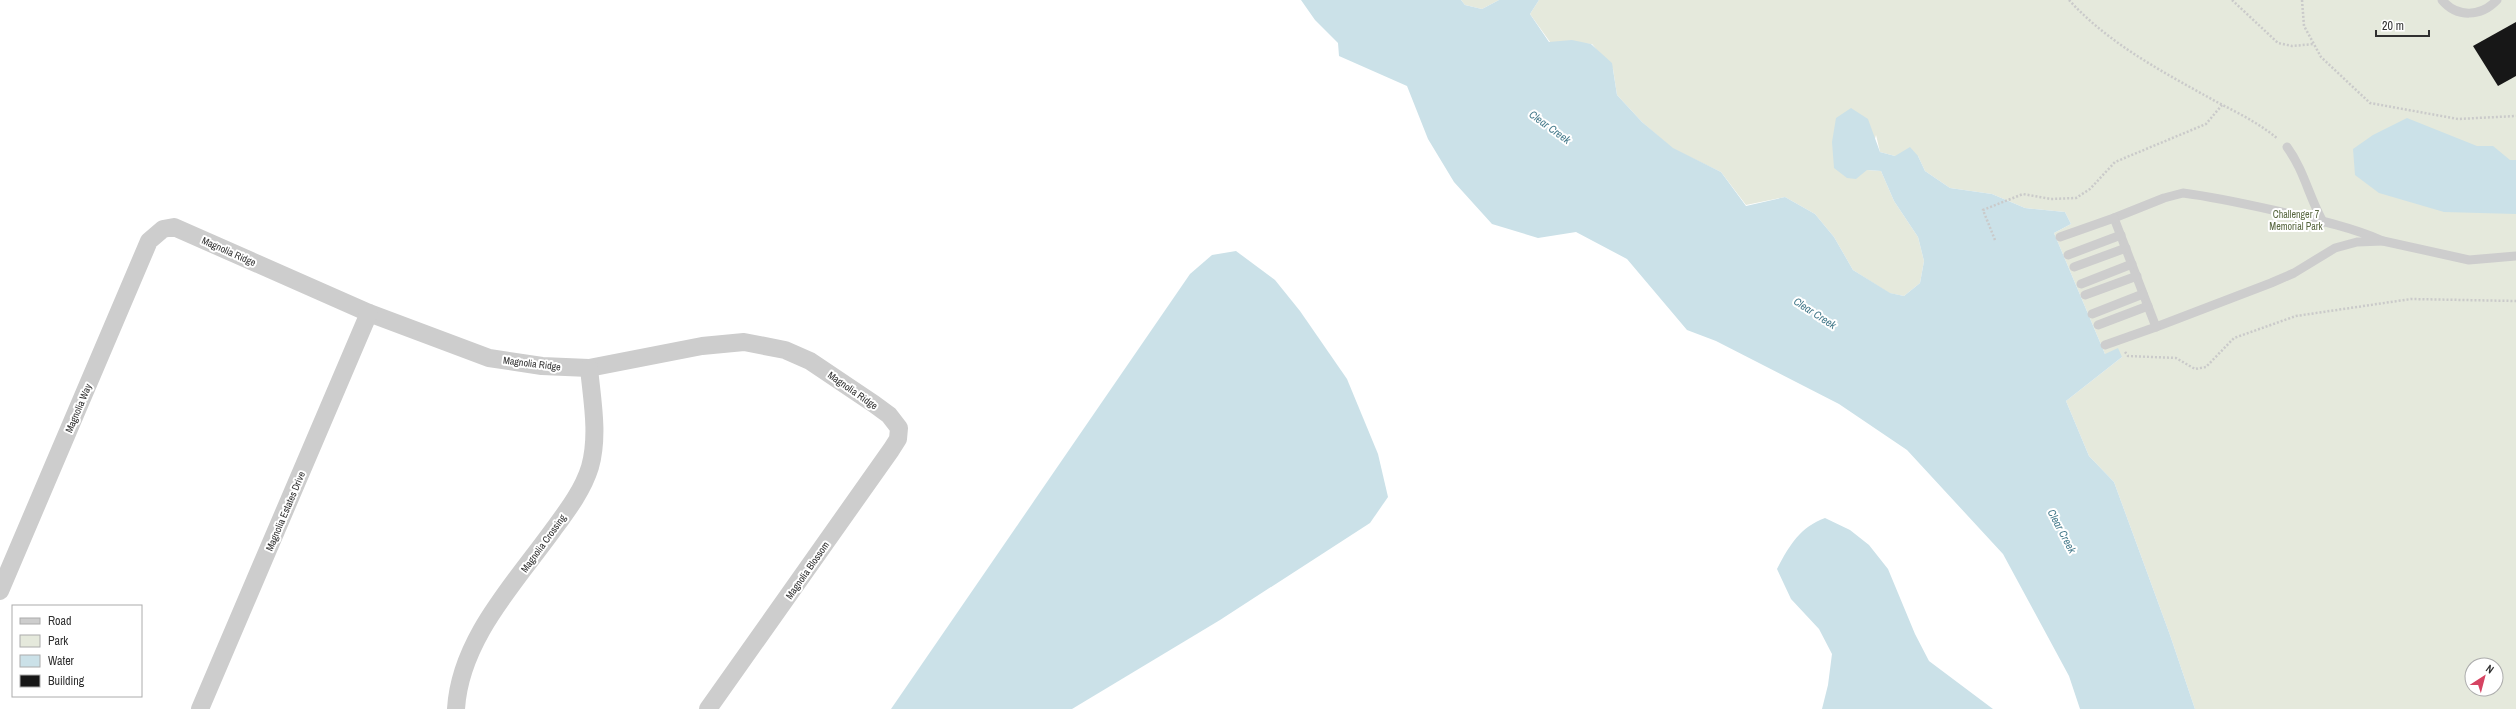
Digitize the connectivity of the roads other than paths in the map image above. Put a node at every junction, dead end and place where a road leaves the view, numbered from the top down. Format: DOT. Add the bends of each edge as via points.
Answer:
graph roads {
  1 [pos="2442,0"];
  2 [pos="2497,0"];
  3 [pos="2287,147"];
  4 [pos="2114,218"];
  5 [pos="2323,222"];
  6 [pos="163,229"];
  7 [pos="2121,236"];
  8 [pos="2060,237"];
  9 [pos="2383,241"];
  10 [pos="2126,248"];
  11 [pos="2068,254"];
  12 [pos="2516,256"];
  13 [pos="2132,264"];
  14 [pos="2074,267"];
  15 [pos="2136,276"];
  16 [pos="2080,284"];
  17 [pos="2143,294"];
  18 [pos="2085,295"];
  19 [pos="2148,306"];
  20 [pos="369,313"];
  21 [pos="2092,314"];
  22 [pos="2098,325"];
  23 [pos="2156,327"];
  24 [pos="2105,344"];
  25 [pos="589,368"];
  26 [pos="899,428"];
  27 [pos="0,591"];
  28 [pos="200,709"];
  29 [pos="456,709"];
  30 [pos="708,709"];
  1 -- 2 [label="lane" via="2447,7 2463,14 2481,12"];
  3 -- 5 [label="lane" via="2304,175 2313,203"];
  4 -- 5 [label="lane" via="2183,193 2208,196"];
  4 -- 7 [label="lane"];
  4 -- 8 [label="lane"];
  5 -- 9 [label="lane" via="2359,230"];
  6 -- 20 [label="street, Magnolia Ridge" via="174,227"];
  6 -- 27 [label="street, Magnolia Way" via="149,241"];
  7 -- 10 [label="lane"];
  7 -- 11 [label="lane"];
  9 -- 12 [label="lane" via="2469,260"];
  9 -- 23 [label="lane" via="2357,242 2335,248 2294,273"];
  10 -- 13 [label="lane"];
  10 -- 14 [label="lane"];
  13 -- 15 [label="lane"];
  13 -- 16 [label="lane"];
  15 -- 17 [label="lane"];
  15 -- 18 [label="lane"];
  17 -- 19 [label="lane"];
  17 -- 21 [label="lane"];
  19 -- 22 [label="lane"];
  19 -- 23 [label="lane"];
  20 -- 25 [label="street, Magnolia Ridge" via="489,358 542,366"];
  20 -- 28 [label="street, Magnolia Estates Drive"];
  23 -- 24 [label="lane"];
  25 -- 26 [label="street, Magnolia Ridge" via="702,346 744,342 785,350 810,361 874,404"];
  25 -- 29 [label="street, Magnolia Crossing" via="595,430 590,468 573,502 494,611 466,658 457,693"];
  26 -- 30 [label="street, Magnolia Blossom" via="898,439 891,450"];
}
